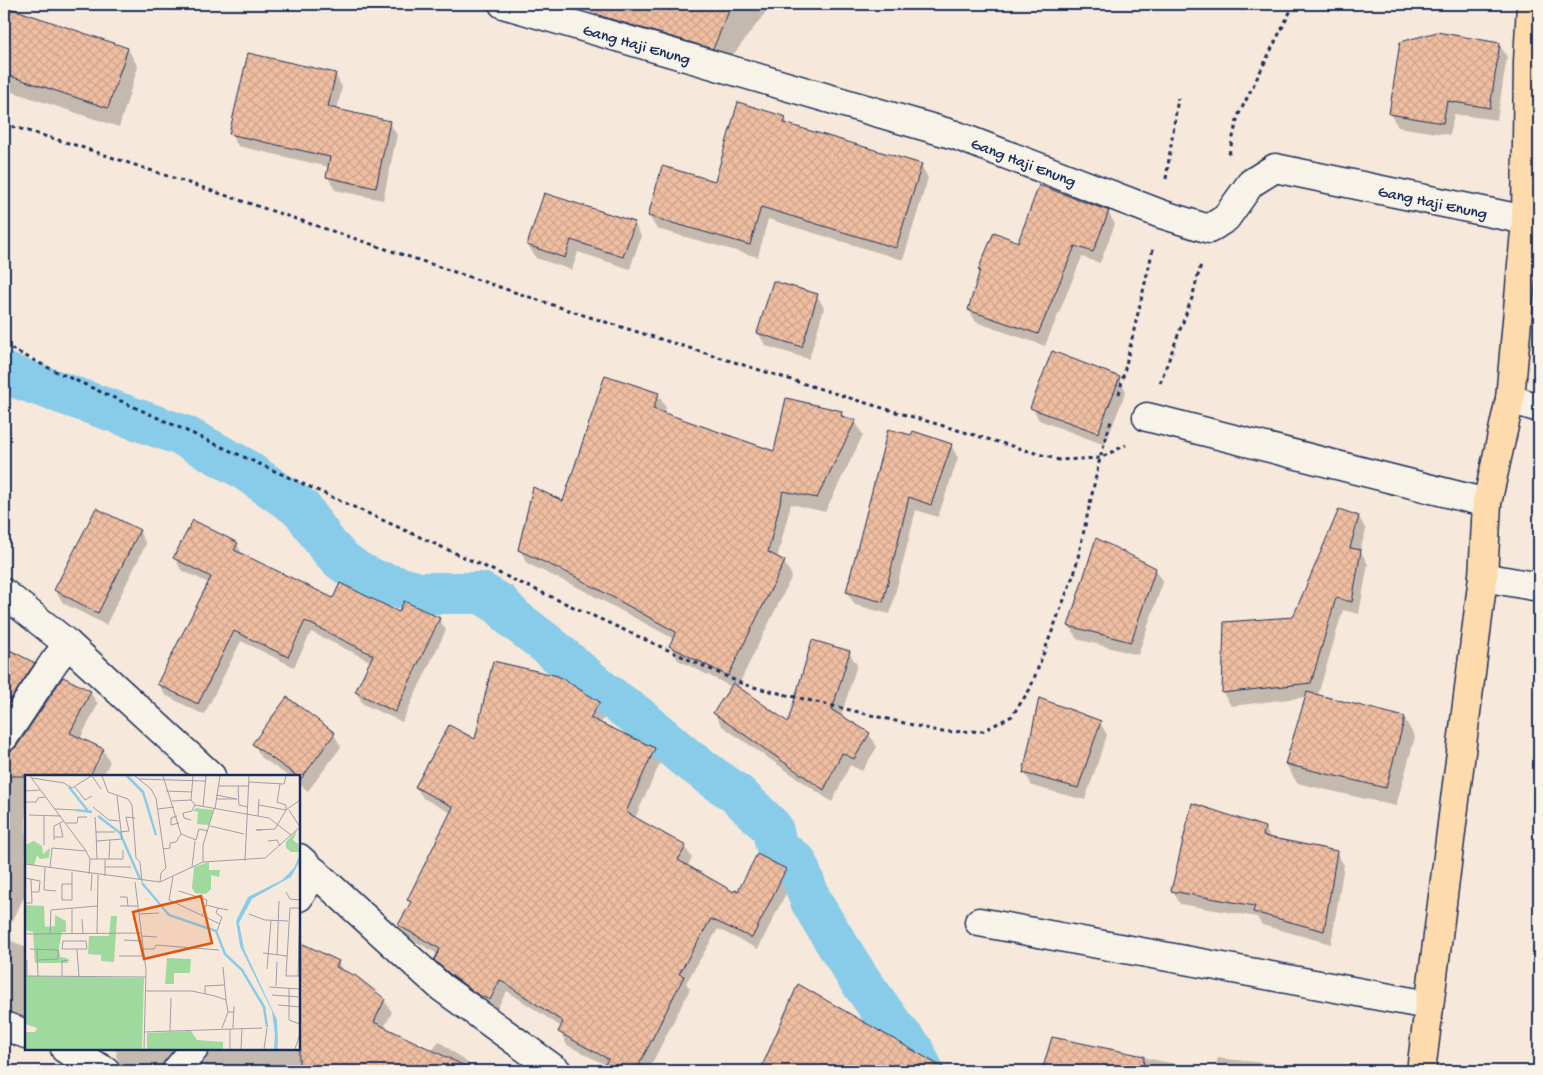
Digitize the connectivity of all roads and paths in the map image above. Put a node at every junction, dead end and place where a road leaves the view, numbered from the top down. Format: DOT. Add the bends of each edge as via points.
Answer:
graph roads {
  1 [pos="503,4"];
  2 [pos="1294,4"];
  3 [pos="1531,4"];
  4 [pos="1534,63"];
  5 [pos="1178,98"];
  6 [pos="4,124"];
  7 [pos="1226,163"];
  8 [pos="1161,214"];
  9 [pos="1526,220"];
  10 [pos="1209,229"];
  11 [pos="4,345"];
  12 [pos="1118,397"];
  13 [pos="1510,399"];
  14 [pos="1539,408"];
  15 [pos="1113,414"];
  16 [pos="1147,417"];
  17 [pos="1100,458"];
  18 [pos="1487,503"];
  19 [pos="1483,577"];
  20 [pos="1539,587"];
  21 [pos="4,593"];
  22 [pos="68,644"];
  23 [pos="4,738"];
  24 [pos="210,775"];
  25 [pos="307,865"];
  26 [pos="300,893"];
  27 [pos="979,922"];
  28 [pos="1428,1005"];
  29 [pos="4,1026"];
  30 [pos="25,1034"];
  31 [pos="67,1050"];
  32 [pos="193,1050"];
  33 [pos="106,1071"];
  34 [pos="176,1071"];
  35 [pos="557,1071"];
  36 [pos="1420,1071"];
  1 -- 8 [label="street, Gang Haji Enung" via="955,135"];
  2 -- 7 [label="path" via="1238,116"];
  3 -- 4 [label="main road"];
  4 -- 9 [label="main road"];
  5 -- 8 [label="path"];
  6 -- 17 [label="path" via="570,311 869,404 1059,460"];
  8 -- 10 [label="street, Gang Haji Enung"];
  8 -- 12 [label="path"];
  9 -- 10 [label="street, Gang Haji Enung" via="1275,168 1250,184 1226,218"];
  9 -- 13 [label="main road"];
  10 -- 16 [label="path" via="1192,298"];
  11 -- 17 [label="path" via="745,685 942,732 983,731 1012,716 1030,689 1075,571"];
  13 -- 14 [label="street"];
  13 -- 18 [label="main road"];
  15 -- 17 [label="path"];
  16 -- 17 [label="path" via="1129,444"];
  16 -- 18 [label="street"];
  18 -- 19 [label="main road"];
  19 -- 20 [label="street"];
  19 -- 28 [label="main road"];
  21 -- 22 [label="street"];
  22 -- 23 [label="street"];
  22 -- 24 [label="street"];
  25 -- 26 [label="street"];
  25 -- 35 [label="street" via="441,986"];
  27 -- 28 [label="street"];
  28 -- 36 [label="main road"];
  29 -- 30 [label="street"];
  31 -- 33 [label="street"];
  32 -- 34 [label="street"];
}
